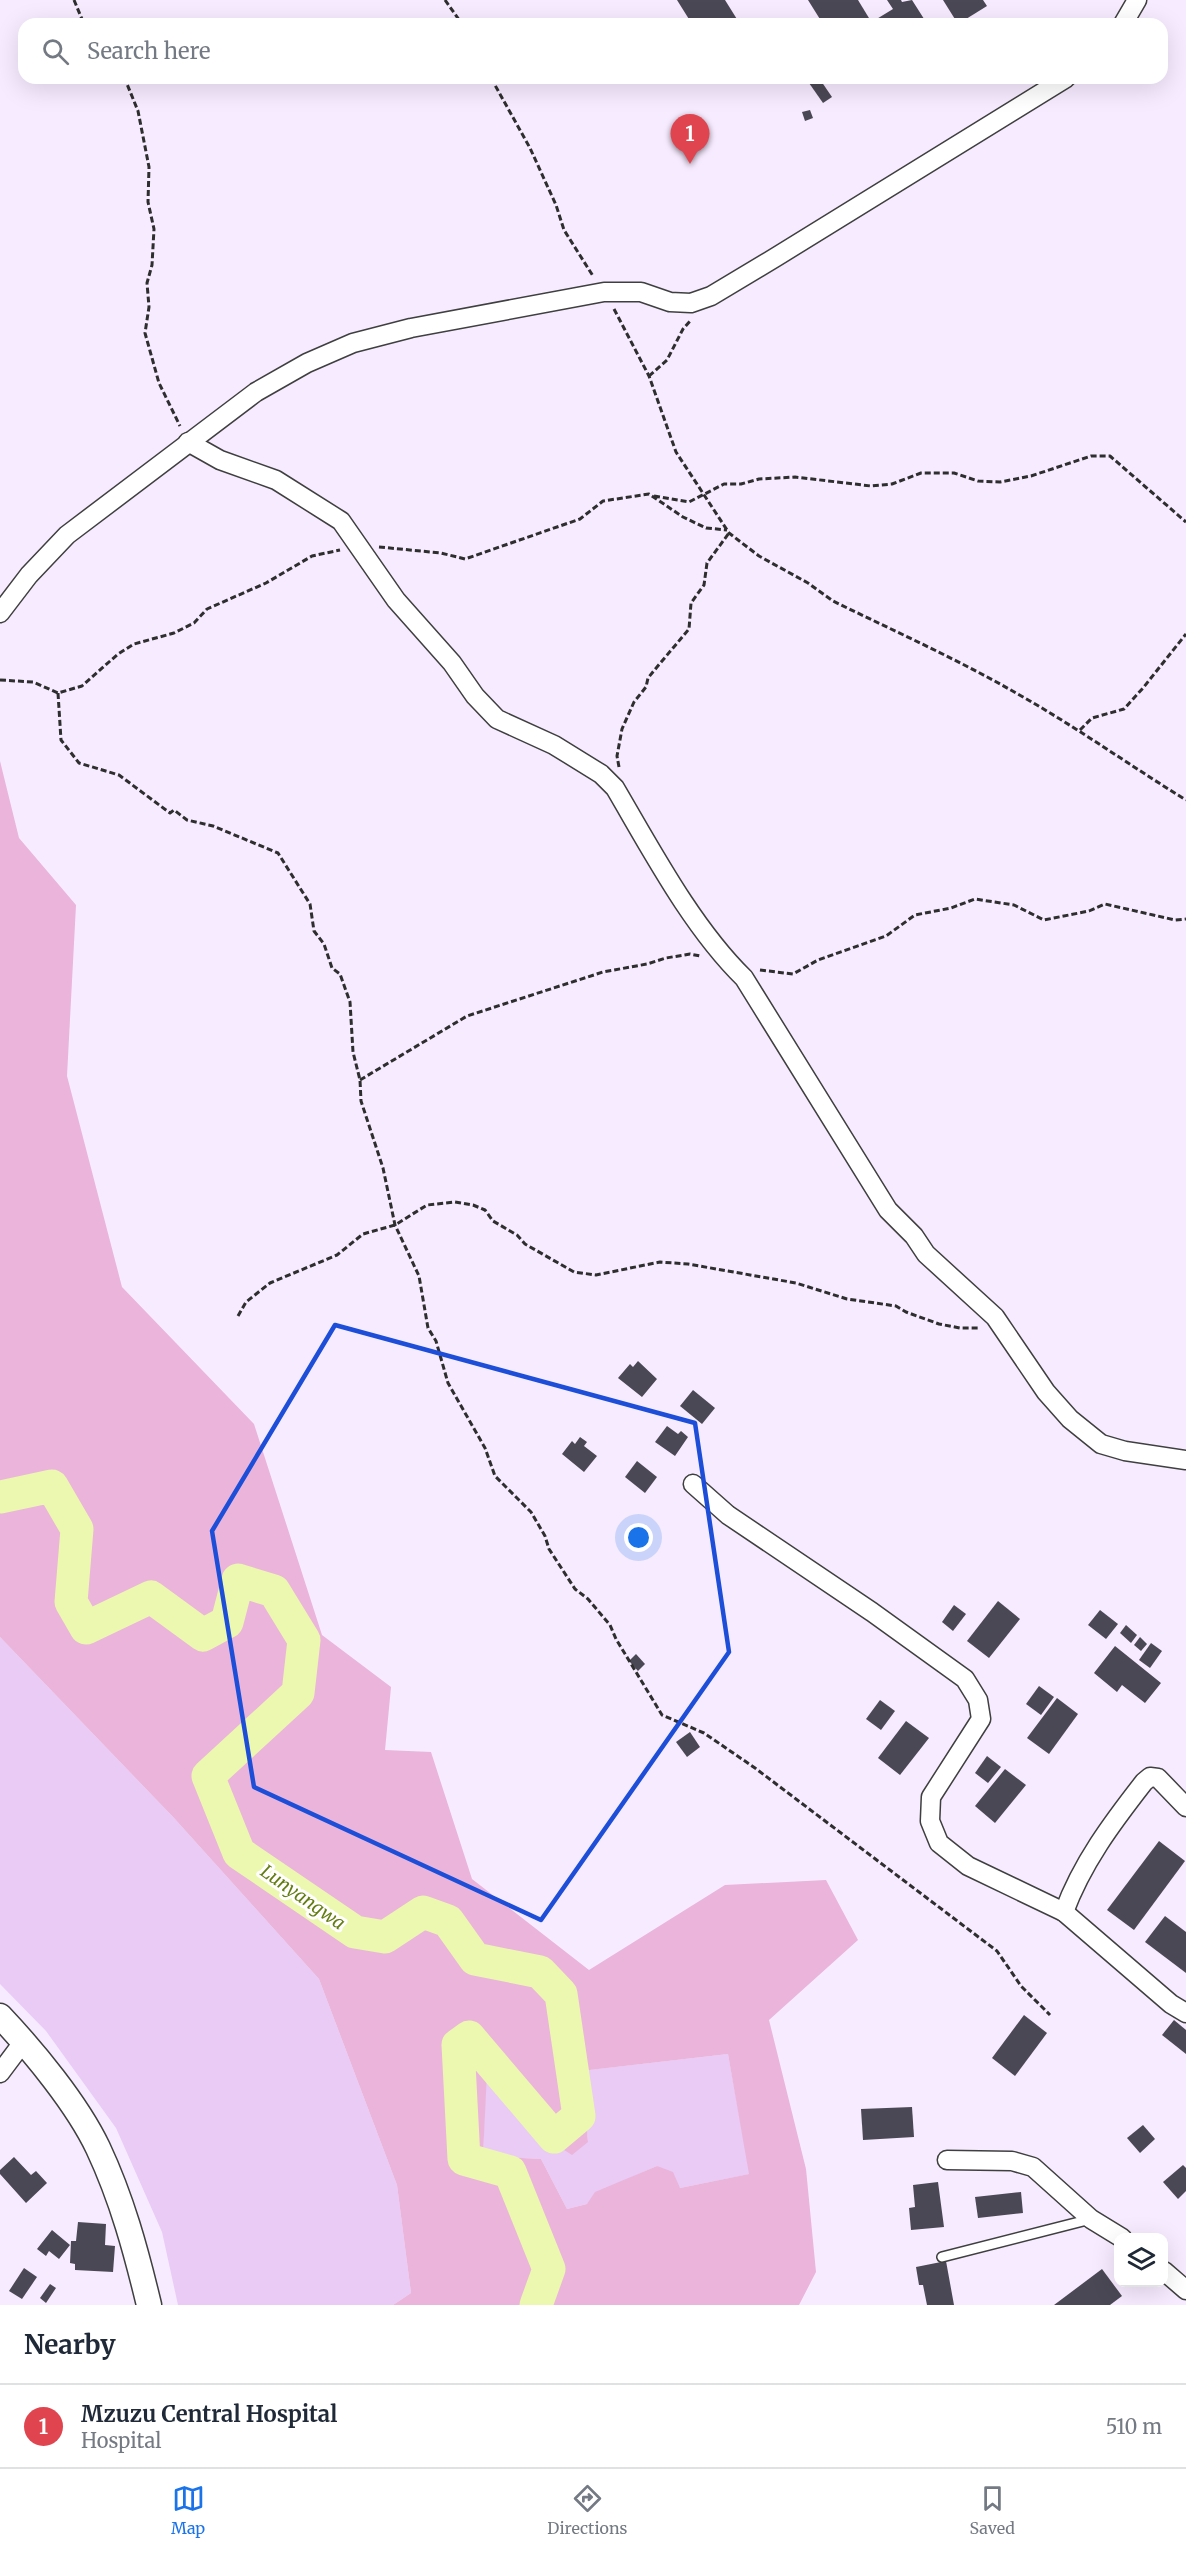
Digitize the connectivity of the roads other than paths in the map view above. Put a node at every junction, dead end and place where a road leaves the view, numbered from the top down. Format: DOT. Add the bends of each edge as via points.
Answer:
graph roads {
  1 [pos="1137,0"];
  2 [pos="1126,18"];
  3 [pos="1056,84"];
  4 [pos="188,442"];
  5 [pos="0,613"];
  6 [pos="1186,1460"];
  7 [pos="693,1484"];
  8 [pos="1186,1807"];
  9 [pos="1064,1912"];
  10 [pos="1186,2013"];
  11 [pos="0,2016"];
  12 [pos="24,2041"];
  13 [pos="0,2073"];
  14 [pos="947,2160"];
  15 [pos="1091,2219"];
  16 [pos="1114,2233"];
  17 [pos="942,2257"];
  18 [pos="1168,2274"];
  19 [pos="1186,2290"];
  20 [pos="149,2305"];
  1 -- 2 [label="street"];
  3 -- 4 [label="street" via="711,296 691,303 670,302 641,292 604,292 411,328 353,343 256,392"];
  4 -- 5 [label="street" via="67,535"];
  4 -- 6 [label="street" via="220,460 290,487 341,521 396,600 497,719 554,745 601,774 615,788 696,919 744,978 888,1210 926,1254 995,1317 1046,1392 1070,1419 1101,1444"];
  7 -- 9 [label="street" via="728,1515 965,1679 978,1700 981,1719 932,1797 930,1821 939,1842 968,1866"];
  8 -- 9 [label="street" via="1158,1778 1150,1777 1144,1782 1105,1833 1074,1885"];
  9 -- 10 [label="street"];
  11 -- 12 [label="street"];
  12 -- 13 [label="street"];
  12 -- 20 [label="street" via="97,2146 119,2197"];
  14 -- 15 [label="street" via="1012,2161 1033,2167"];
  15 -- 16 [label="street"];
  15 -- 17 [label="lane"];
  18 -- 19 [label="street"];
}
